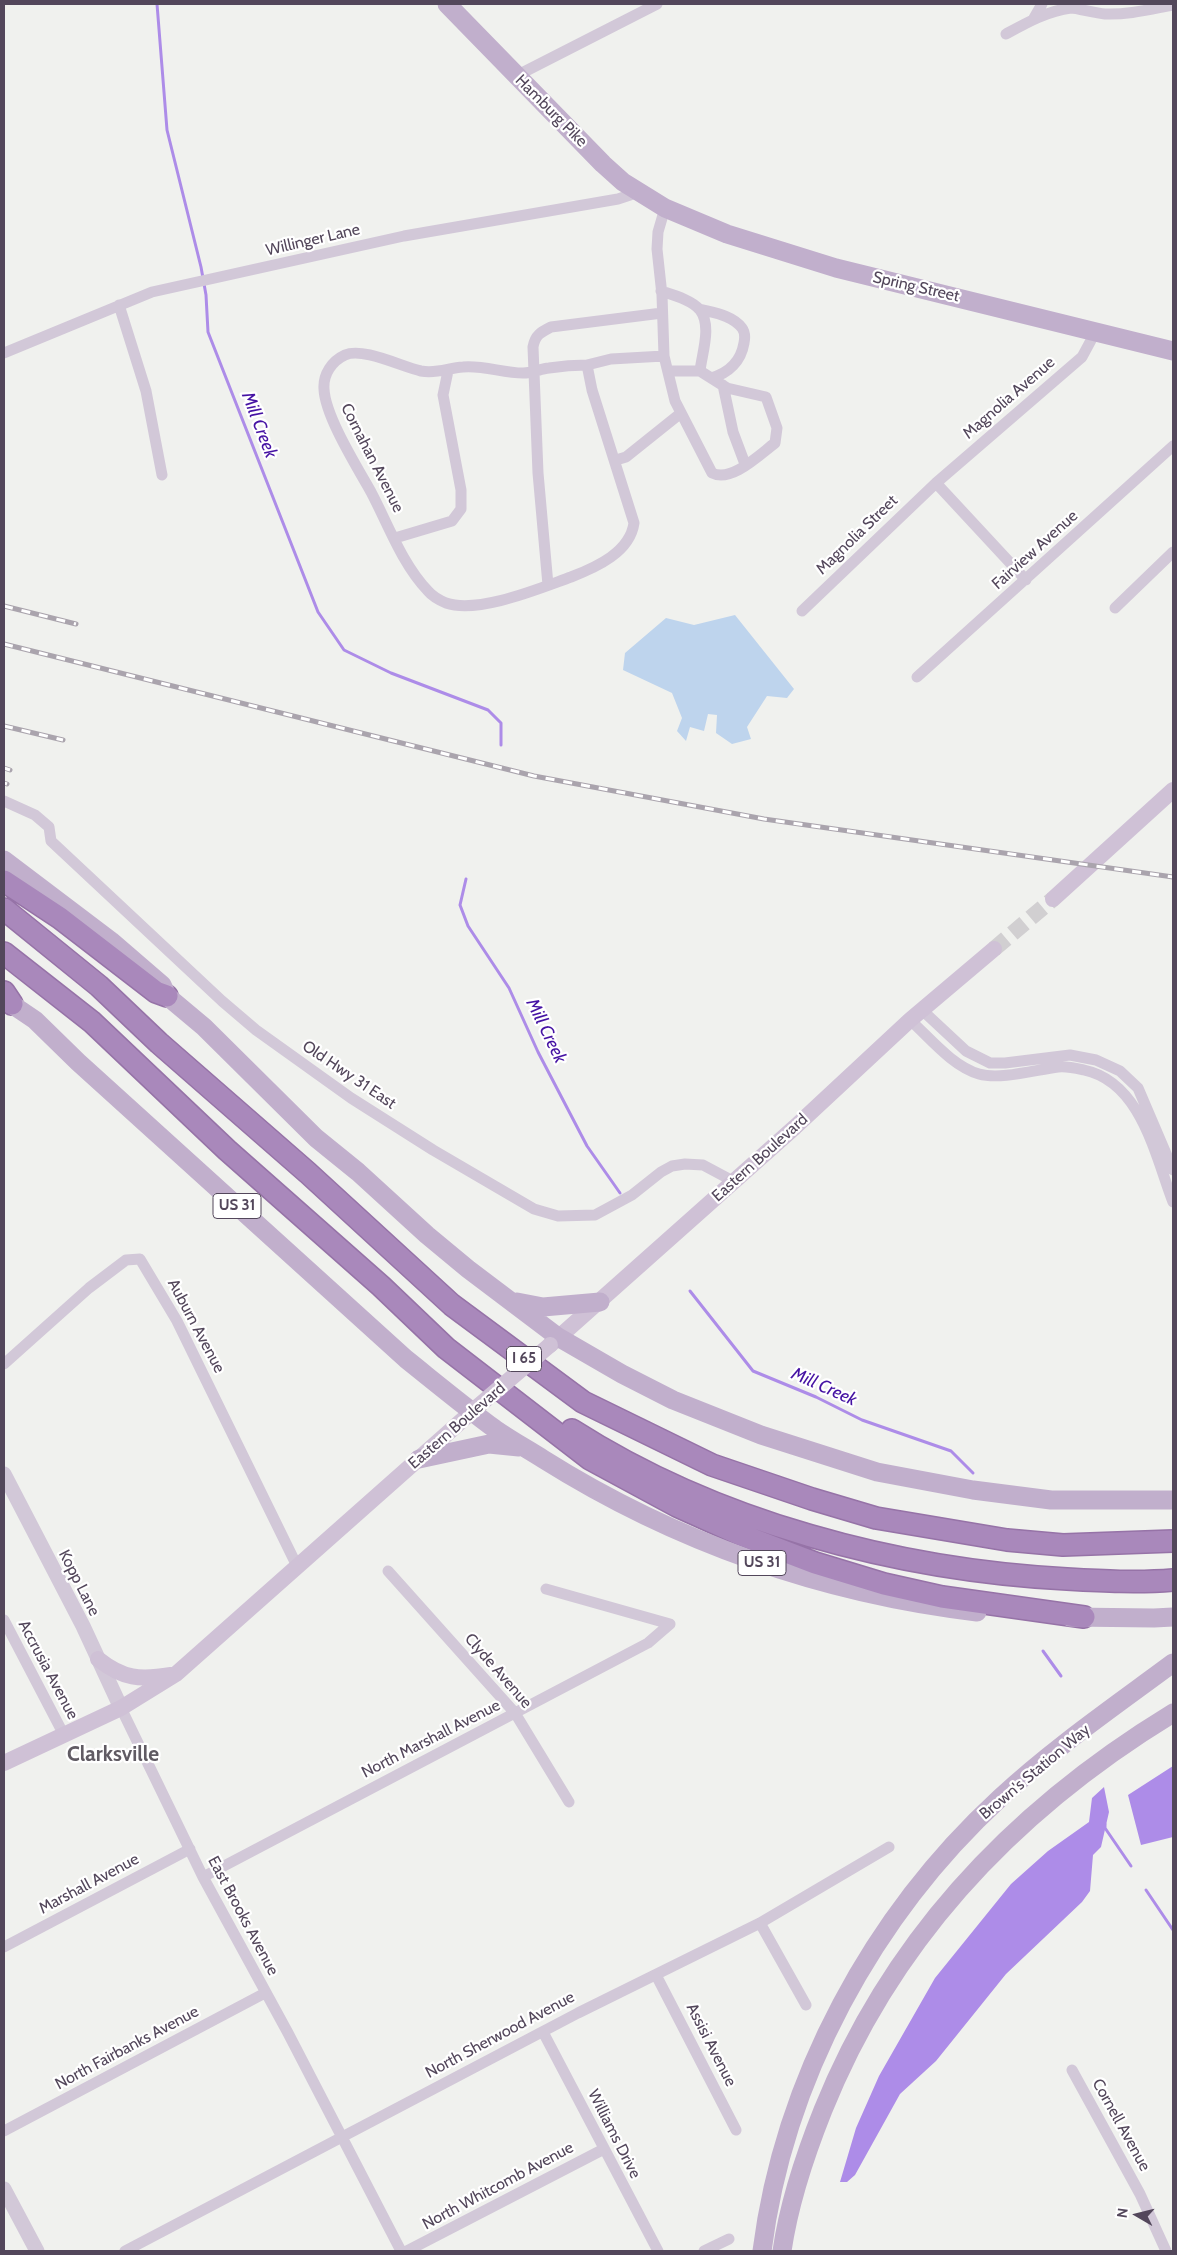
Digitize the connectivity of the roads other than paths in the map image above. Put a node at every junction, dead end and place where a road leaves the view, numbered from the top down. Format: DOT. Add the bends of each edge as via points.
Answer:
graph roads {
  1 [pos="447,4"];
  2 [pos="657,4"];
  3 [pos="1042,4"];
  4 [pos="1173,5"];
  5 [pos="1071,6"];
  6 [pos="1034,18"];
  7 [pos="1006,34"];
  8 [pos="516,76"];
  9 [pos="639,192"];
  10 [pos="664,208"];
  11 [pos="662,291"];
  12 [pos="119,305"];
  13 [pos="699,309"];
  14 [pos="662,313"];
  15 [pos="1096,331"];
  16 [pos="1173,351"];
  17 [pos="4,353"];
  18 [pos="664,356"];
  19 [pos="587,365"];
  20 [pos="448,371"];
  21 [pos="668,371"];
  22 [pos="700,371"];
  23 [pos="534,372"];
  24 [pos="711,378"];
  25 [pos="723,385"];
  26 [pos="681,413"];
  27 [pos="1173,446"];
  28 [pos="616,460"];
  29 [pos="745,464"];
  30 [pos="162,475"];
  31 [pos="936,483"];
  32 [pos="395,538"];
  33 [pos="1173,552"];
  34 [pos="1026,580"];
  35 [pos="548,585"];
  36 [pos="1116,608"];
  37 [pos="802,611"];
  38 [pos="917,677"];
  39 [pos="1173,790"];
  40 [pos="4,801"];
  41 [pos="4,860"];
  42 [pos="4,881"];
  43 [pos="1053,899"];
  44 [pos="4,909"];
  45 [pos="994,949"];
  46 [pos="4,953"];
  47 [pos="166,996"];
  48 [pos="6,998"];
  49 [pos="916,1015"];
  50 [pos="1173,1170"];
  51 [pos="733,1182"];
  52 [pos="1173,1202"];
  53 [pos="509,1300"];
  54 [pos="600,1302"];
  55 [pos="554,1341"];
  56 [pos="446,1348"];
  57 [pos="4,1364"];
  58 [pos="474,1410"];
  59 [pos="527,1449"];
  60 [pos="419,1459"];
  61 [pos="4,1474"];
  62 [pos="1173,1500"];
  63 [pos="1173,1541"];
  64 [pos="298,1568"];
  65 [pos="388,1571"];
  66 [pos="1173,1580"];
  67 [pos="546,1588"];
  68 [pos="1173,1616"];
  69 [pos="1084,1617"];
  70 [pos="4,1620"];
  71 [pos="98,1659"];
  72 [pos="1173,1663"];
  73 [pos="176,1674"];
  74 [pos="121,1708"];
  75 [pos="515,1713"];
  76 [pos="1173,1713"];
  77 [pos="64,1736"];
  78 [pos="4,1762"];
  79 [pos="569,1802"];
  80 [pos="889,1847"];
  81 [pos="190,1849"];
  82 [pos="203,1877"];
  83 [pos="760,1923"];
  84 [pos="4,1948"];
  85 [pos="656,1975"];
  86 [pos="265,1992"];
  87 [pos="806,2005"];
  88 [pos="543,2032"];
  89 [pos="1072,2070"];
  90 [pos="736,2130"];
  91 [pos="4,2131"];
  92 [pos="341,2136"];
  93 [pos="604,2149"];
  94 [pos="4,2189"];
  95 [pos="729,2239"];
  96 [pos="37,2251"];
  97 [pos="125,2251"];
  98 [pos="401,2251"];
  99 [pos="407,2251"];
  100 [pos="658,2251"];
  101 [pos="704,2251"];
  102 [pos="762,2251"];
  103 [pos="782,2251"];
  104 [pos="1166,2251"];
  1 -- 8 [label="main road, Hamburg Pike"];
  2 -- 8 [label="street"];
  3 -- 6 [label="street"];
  4 -- 5 [label="street" via="1100,14"];
  5 -- 6 [label="street"];
  6 -- 7 [label="street"];
  8 -- 9 [label="main road, Hamburg Pike" via="600,161"];
  9 -- 10 [label="main road, Hamburg Pike"];
  9 -- 12 [label="street, Willinger Lane" via="618,199 404,236 152,292"];
  10 -- 11 [label="street" via="657,249"];
  10 -- 15 [label="main road, Spring Street" via="727,234 836,268"];
  11 -- 13 [label="street"];
  11 -- 14 [label="street"];
  12 -- 17 [label="street, Willinger Lane"];
  12 -- 30 [label="street" via="146,391"];
  13 -- 22 [label="street" via="706,332"];
  13 -- 24 [label="street" via="734,321 743,329 745,338 742,354 733,366"];
  14 -- 18 [label="street"];
  14 -- 23 [label="street" via="551,327 540,332 534,339"];
  15 -- 16 [label="main road, Spring Street"];
  15 -- 31 [label="street, Magnolia Avenue" via="1082,357"];
  18 -- 19 [label="street, Cornahan Avenue" via="611,359"];
  18 -- 21 [label="street"];
  19 -- 23 [label="street, Cornahan Avenue"];
  19 -- 28 [label="street, Cornahan Avenue" via="592,390"];
  20 -- 23 [label="street, Cornahan Avenue" via="481,367"];
  20 -- 32 [label="street, Cornahan Avenue" via="443,395 461,490 461,509 452,521"];
  20 -- 32 [label="street, Cornahan Avenue" via="424,372 362,353 347,354 337,359 324,378 326,401 342,439"];
  21 -- 22 [label="street"];
  21 -- 26 [label="street"];
  22 -- 24 [label="street"];
  23 -- 35 [label="street" via="538,473"];
  24 -- 25 [label="street"];
  25 -- 29 [label="street" via="733,432"];
  25 -- 29 [label="street" via="766,397 778,428 774,443"];
  26 -- 28 [label="street" via="626,457"];
  26 -- 29 [label="street" via="712,473 730,475"];
  27 -- 34 [label="street, Fairview Avenue"];
  28 -- 35 [label="street, Cornahan Avenue" via="634,523 633,533 622,549 600,563"];
  31 -- 34 [label="street"];
  31 -- 37 [label="street, Magnolia Street"];
  32 -- 35 [label="street, Cornahan Avenue" via="412,571 427,590 448,604 466,606 510,598"];
  33 -- 36 [label="street"];
  34 -- 38 [label="street, Fairview Avenue"];
  39 -- 43 [label="main road"];
  40 -- 51 [label="street, Old Hwy 31 East" via="35,815 49,827 50,841 256,1030 351,1098 534,1209 558,1216 595,1215 632,1195 661,1172 685,1164 703,1165"];
  41 -- 47 [label="main road" via="112,941 162,985"];
  42 -- 47 [label="highway" via="60,918 156,992"];
  44 -- 63 [label="highway, I 65" via="99,986 452,1305 583,1402 712,1465 876,1518 1007,1540 1063,1545"];
  45 -- 49 [label="main road, Eastern Boulevard"];
  46 -- 56 [label="highway, I 65" via="92,1022 227,1150 382,1286"];
  47 -- 53 [label="main road" via="204,1027 316,1138 427,1235"];
  48 -- 58 [label="main road, US 31" via="36,1020 78,1062 406,1359"];
  49 -- 50 [label="street" via="966,1051 990,1063 1070,1055 1096,1060 1120,1071 1138,1088"];
  49 -- 51 [label="main road, Eastern Boulevard"];
  49 -- 52 [label="street" via="955,1061 979,1074 994,1076 1061,1066 1095,1072 1110,1080 1128,1097 1140,1115"];
  51 -- 54 [label="main road, Eastern Boulevard"];
  53 -- 54 [label="main road" via="543,1306"];
  53 -- 55 [label="main road"];
  54 -- 55 [label="main road, Eastern Boulevard"];
  55 -- 58 [label="main road, Eastern Boulevard, bridge"];
  55 -- 62 [label="main road" via="673,1400 761,1435 877,1472 973,1490 1051,1500"];
  56 -- 66 [label="highway, I 65" via="597,1446 678,1486 762,1520 842,1545 916,1562 1017,1577"];
  56 -- 69 [label="highway" via="590,1459 677,1506 739,1534 815,1563 942,1598"];
  57 -- 64 [label="street, Auburn Avenue" via="104,1276 126,1260 140,1259 177,1321"];
  58 -- 59 [label="main road, US 31"];
  58 -- 60 [label="main road, Eastern Boulevard"];
  59 -- 60 [label="main road" via="489,1444"];
  59 -- 69 [label="main road, US 31" via="640,1514 725,1551 795,1575 867,1594 940,1608 1005,1616"];
  60 -- 64 [label="main road, Eastern Boulevard"];
  61 -- 71 [label="street, Kopp Lane"];
  64 -- 73 [label="main road, Eastern Boulevard"];
  65 -- 75 [label="street, Clyde Avenue"];
  67 -- 75 [label="street, North Marshall Avenue" via="670,1624 648,1643"];
  68 -- 69 [label="main road, US 31"];
  70 -- 77 [label="street, Accrusia Avenue"];
  71 -- 73 [label="main road" via="112,1670 132,1678"];
  71 -- 74 [label="street, Kopp Lane"];
  72 -- 102 [label="main road, Brown's Station Way" via="1000,1798 948,1851 892,1922 835,2018 804,2087 772,2194"];
  73 -- 74 [label="main road, Eastern Boulevard"];
  74 -- 77 [label="main road, Eastern Boulevard"];
  74 -- 81 [label="street, East Brooks Avenue"];
  75 -- 79 [label="street, Clyde Avenue"];
  75 -- 82 [label="street, North Marshall Avenue"];
  76 -- 103 [label="main road, Brown's Station Way" via="1076,1779 1025,1821 963,1884 911,1949 865,2021 828,2098 802,2171"];
  77 -- 78 [label="main road, Eastern Boulevard"];
  80 -- 83 [label="street, North Sherwood Avenue"];
  81 -- 82 [label="street, East Brooks Avenue"];
  81 -- 84 [label="street, Marshall Avenue"];
  82 -- 86 [label="street, East Brooks Avenue"];
  83 -- 85 [label="street, North Sherwood Avenue"];
  83 -- 87 [label="street"];
  85 -- 88 [label="street, North Sherwood Avenue"];
  85 -- 90 [label="street, Assisi Avenue"];
  86 -- 91 [label="street, North Fairbanks Avenue"];
  86 -- 92 [label="street, East Brooks Avenue"];
  88 -- 92 [label="street, North Sherwood Avenue"];
  88 -- 93 [label="street, Williams Drive"];
  89 -- 104 [label="street, Cornell Avenue" via="1140,2194"];
  92 -- 97 [label="street, North Sherwood Avenue"];
  92 -- 98 [label="street, East Brooks Avenue"];
  93 -- 99 [label="street, North Whitcomb Avenue"];
  93 -- 100 [label="street, Williams Drive"];
  94 -- 96 [label="street"];
  95 -- 101 [label="street"];
}
